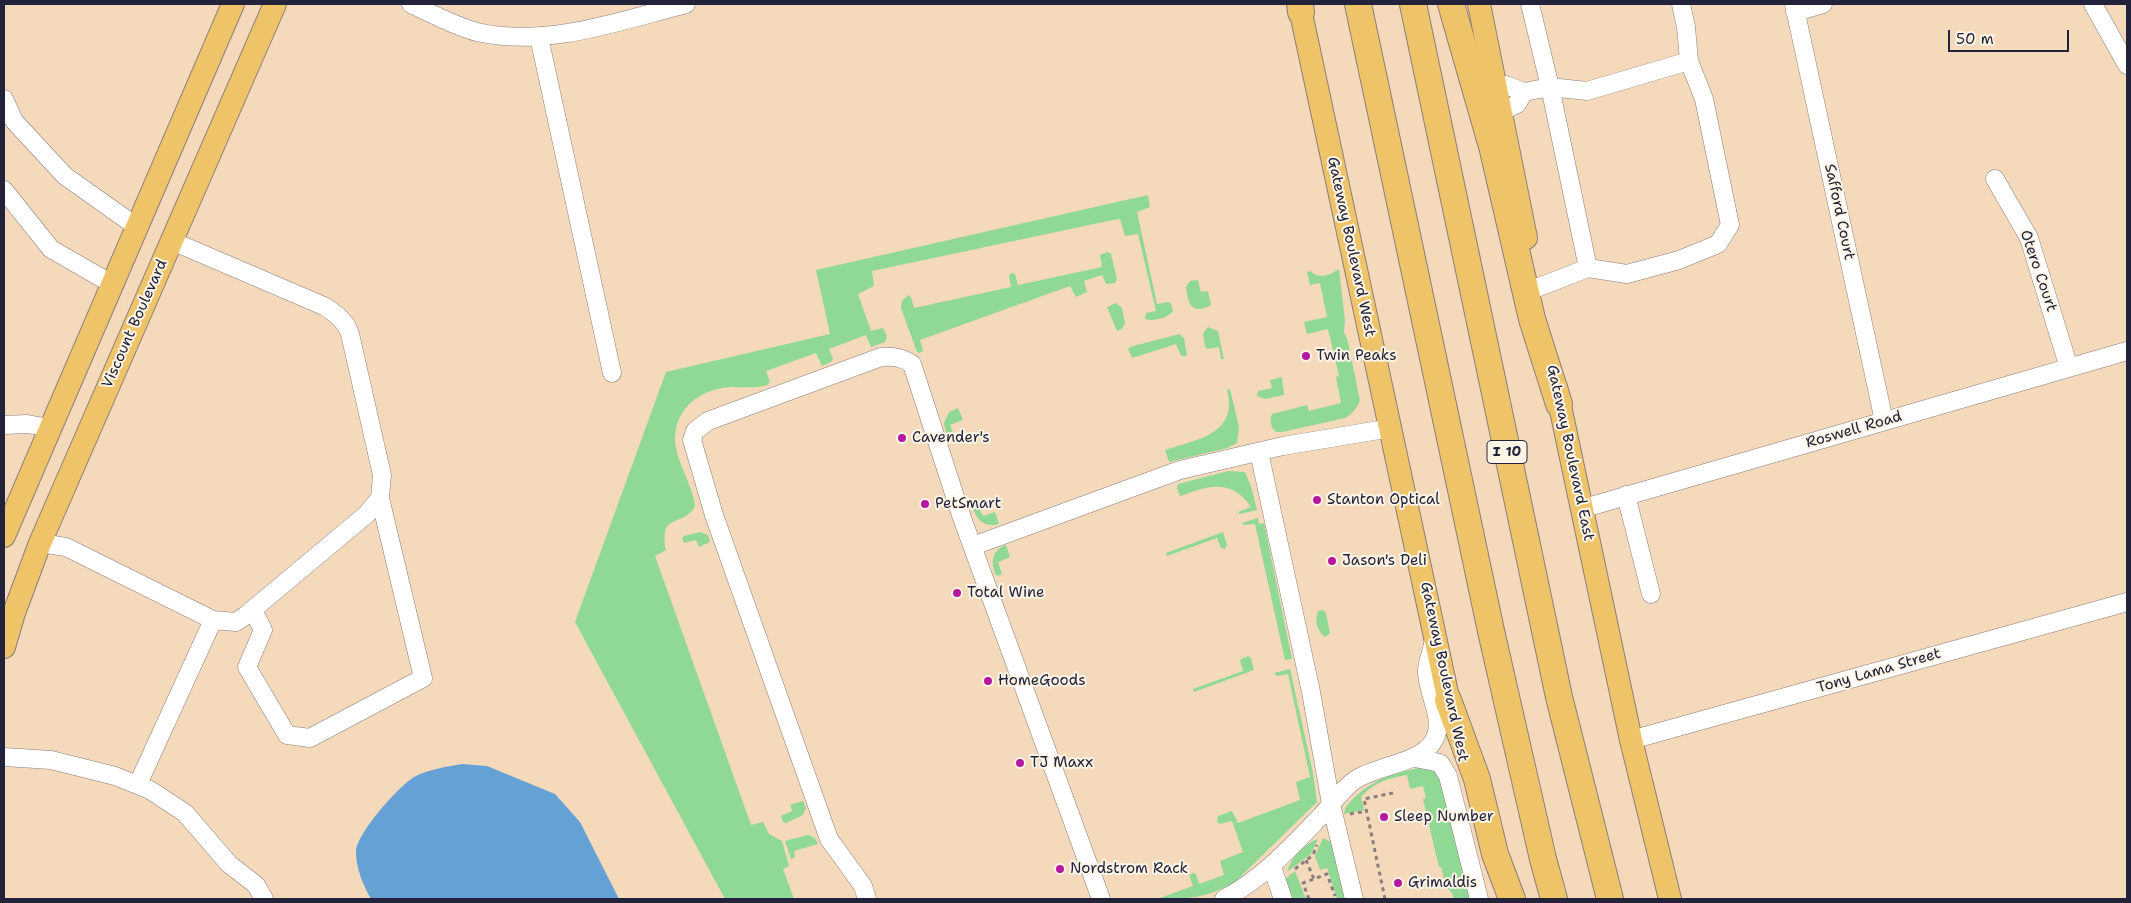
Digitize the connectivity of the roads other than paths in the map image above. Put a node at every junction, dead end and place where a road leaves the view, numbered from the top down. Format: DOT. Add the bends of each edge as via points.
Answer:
graph roads {
  1 [pos="233,4"];
  2 [pos="275,4"];
  3 [pos="411,4"];
  4 [pos="686,4"];
  5 [pos="1358,4"];
  6 [pos="1413,4"];
  7 [pos="1451,4"];
  8 [pos="1479,4"];
  9 [pos="1530,4"];
  10 [pos="1681,4"];
  11 [pos="1823,4"];
  12 [pos="2093,4"];
  13 [pos="1300,6"];
  14 [pos="1794,8"];
  15 [pos="539,37"];
  16 [pos="1689,61"];
  17 [pos="2127,64"];
  18 [pos="1496,87"];
  19 [pos="1550,87"];
  20 [pos="1524,92"];
  21 [pos="4,99"];
  22 [pos="1501,112"];
  23 [pos="1995,179"];
  24 [pos="4,190"];
  25 [pos="137,227"];
  26 [pos="172,241"];
  27 [pos="1588,268"];
  28 [pos="112,284"];
  29 [pos="1531,290"];
  30 [pos="2127,351"];
  31 [pos="2069,368"];
  32 [pos="612,373"];
  33 [pos="1559,404"];
  34 [pos="1884,421"];
  35 [pos="4,425"];
  36 [pos="50,428"];
  37 [pos="1390,428"];
  38 [pos="1259,452"];
  39 [pos="1626,495"];
  40 [pos="380,498"];
  41 [pos="1581,509"];
  42 [pos="5,533"];
  43 [pos="40,543"];
  44 [pos="973,546"];
  45 [pos="1650,594"];
  46 [pos="2127,602"];
  47 [pos="253,610"];
  48 [pos="213,620"];
  49 [pos="1436,635"];
  50 [pos="4,647"];
  51 [pos="1448,700"];
  52 [pos="1631,740"];
  53 [pos="4,757"];
  54 [pos="1415,758"];
  55 [pos="138,784"];
  56 [pos="1338,810"];
  57 [pos="1272,867"];
  58 [pos="264,899"];
  59 [pos="867,899"];
  60 [pos="1101,899"];
  61 [pos="1224,899"];
  62 [pos="1283,899"];
  63 [pos="1354,899"];
  64 [pos="1479,899"];
  65 [pos="1498,899"];
  66 [pos="1512,899"];
  67 [pos="1554,899"];
  68 [pos="1610,899"];
  69 [pos="1670,899"];
  1 -- 25 [label="main road"];
  2 -- 26 [label="main road, Viscount Boulevard"];
  3 -- 15 [label="street" via="476,32"];
  4 -- 15 [label="street"];
  5 -- 67 [label="highway" via="1491,631"];
  6 -- 68 [label="highway, I 10" via="1559,697"];
  7 -- 29 [label="highway"];
  8 -- 18 [label="main road"];
  9 -- 19 [label="street"];
  10 -- 16 [label="street"];
  11 -- 14 [label="street"];
  12 -- 17 [label="street"];
  13 -- 37 [label="main road, Gateway Boulevard West"];
  14 -- 34 [label="street, Safford Court"];
  15 -- 32 [label="street"];
  16 -- 19 [label="street" via="1587,90"];
  16 -- 27 [label="street" via="1704,99 1730,225 1718,244 1679,260 1627,274"];
  18 -- 20 [label="street" via="1506,85"];
  18 -- 22 [label="main road"];
  19 -- 20 [label="street"];
  19 -- 27 [label="street"];
  20 -- 22 [label="street" via="1517,104"];
  21 -- 25 [label="street" via="14,121 65,176"];
  22 -- 29 [label="main road"];
  23 -- 31 [label="street, Otero Court" via="2029,238"];
  24 -- 28 [label="street" via="51,250"];
  25 -- 26 [label="main road"];
  25 -- 28 [label="main road"];
  26 -- 40 [label="street" via="326,307 346,324 382,475"];
  26 -- 43 [label="main road, Viscount Boulevard"];
  27 -- 29 [label="street"];
  28 -- 36 [label="main road"];
  29 -- 33 [label="highway" via="1532,319"];
  30 -- 31 [label="street, Roswell Road"];
  31 -- 34 [label="street, Roswell Road"];
  33 -- 41 [label="main road, Gateway Boulevard East"];
  34 -- 39 [label="street, Roswell Road"];
  35 -- 36 [label="street"];
  36 -- 42 [label="main road"];
  37 -- 38 [label="street"];
  37 -- 49 [label="main road, Gateway Boulevard West"];
  38 -- 44 [label="street" via="1180,470"];
  38 -- 56 [label="street"];
  39 -- 41 [label="street, Roswell Road"];
  39 -- 45 [label="street"];
  40 -- 47 [label="street" via="367,514"];
  40 -- 47 [label="street" via="423,678 310,738 287,735 247,667 263,630"];
  41 -- 52 [label="main road, Gateway Boulevard East"];
  42 -- 43 [label="main road"];
  43 -- 48 [label="street" via="66,547"];
  43 -- 50 [label="main road, Viscount Boulevard"];
  44 -- 59 [label="street" via="912,364 901,358 881,357 708,421 694,431 693,449 714,515 821,818 829,839 862,886"];
  44 -- 60 [label="street"];
  46 -- 52 [label="street, Tony Lama Street"];
  47 -- 48 [label="street" via="236,622"];
  48 -- 55 [label="street"];
  49 -- 51 [label="main road, Gateway Boulevard West"];
  49 -- 54 [label="street" via="1427,671 1438,727 1431,746"];
  51 -- 65 [label="main road, Gateway Boulevard West"];
  51 -- 66 [label="highway" via="1477,779 1495,854"];
  52 -- 69 [label="main road, Gateway Boulevard East"];
  53 -- 55 [label="street" via="51,760"];
  54 -- 56 [label="street" via="1363,775 1347,786"];
  54 -- 64 [label="street" via="1440,763 1448,776"];
  55 -- 58 [label="street" via="185,813 229,864 256,885"];
  56 -- 57 [label="street"];
  56 -- 63 [label="street"];
  57 -- 61 [label="street"];
  57 -- 62 [label="street"];
}
